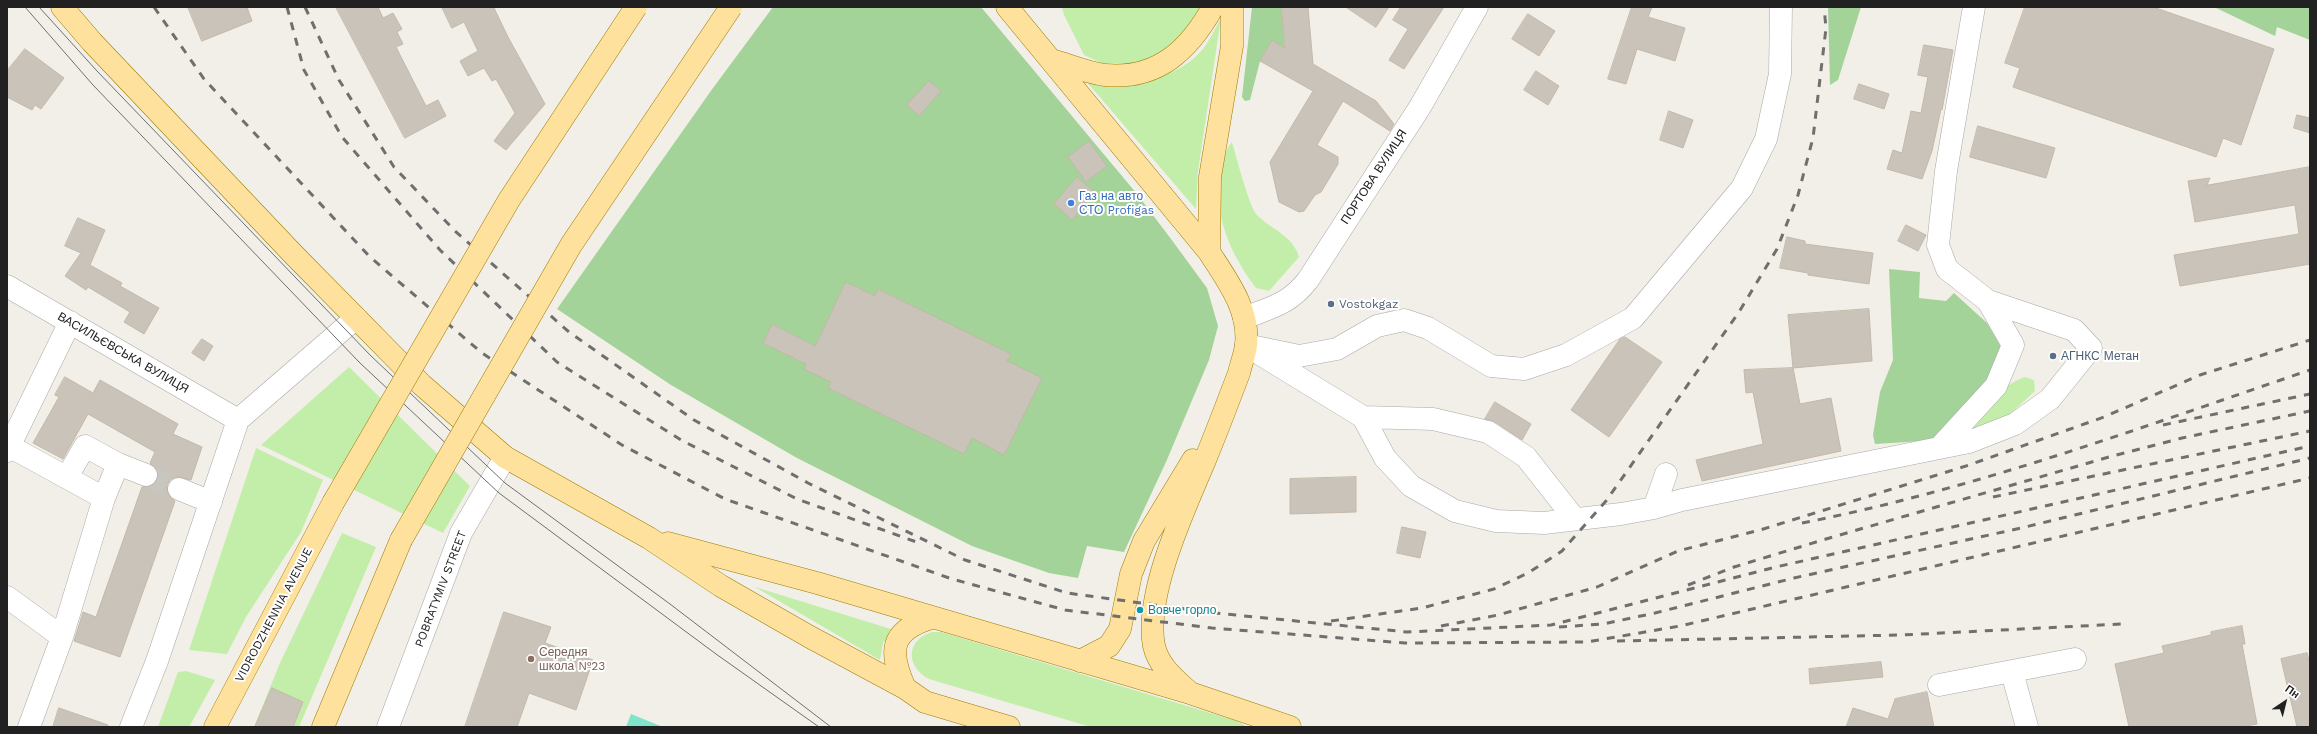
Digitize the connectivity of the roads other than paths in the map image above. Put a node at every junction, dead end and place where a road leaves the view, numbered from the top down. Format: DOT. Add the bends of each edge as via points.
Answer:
graph roads {
  1 [pos="62,7"];
  2 [pos="636,7"];
  3 [pos="731,7"];
  4 [pos="1213,7"];
  5 [pos="1232,7"];
  6 [pos="1477,7"];
  7 [pos="1781,7"];
  8 [pos="1974,7"];
  9 [pos="1011,8"];
  10 [pos="1052,60"];
  11 [pos="1209,252"];
  12 [pos="7,286"];
  13 [pos="1988,301"];
  14 [pos="356,318"];
  15 [pos="1244,318"];
  16 [pos="70,322"];
  17 [pos="1246,345"];
  18 [pos="1363,417"];
  19 [pos="238,420"];
  20 [pos="1222,420"];
  21 [pos="1941,446"];
  22 [pos="8,448"];
  23 [pos="505,457"];
  24 [pos="118,464"];
  25 [pos="1666,474"];
  26 [pos="146,476"];
  27 [pos="67,477"];
  28 [pos="180,489"];
  29 [pos="104,498"];
  30 [pos="210,502"];
  31 [pos="1654,508"];
  32 [pos="1574,518"];
  33 [pos="649,538"];
  34 [pos="7,596"];
  35 [pos="931,618"];
  36 [pos="62,637"];
  37 [pos="2075,659"];
  38 [pos="1080,661"];
  39 [pos="2012,672"];
  40 [pos="1939,685"];
  41 [pos="905,688"];
  42 [pos="1190,693"];
  43 [pos="925,702"];
  44 [pos="1263,722"];
  45 [pos="29,727"];
  46 [pos="131,727"];
  47 [pos="215,727"];
  48 [pos="323,727"];
  49 [pos="388,727"];
  50 [pos="958,727"];
  51 [pos="1009,727"];
  52 [pos="1290,727"];
  53 [pos="2027,727"];
  1 -- 14 [label="main road"];
  2 -- 47 [label="main road, VIDRODZHENNIA AVENUE, bridge" via="509,200 333,504"];
  3 -- 48 [label="main road, bridge" via="571,245 401,540"];
  4 -- 10 [label="main road" via="1192,42 1175,57 1149,71 1105,75"];
  5 -- 11 [label="main road" via="1232,46 1210,177"];
  6 -- 15 [label="street, ПОРТОВА ВУЛИЦЯ" via="1420,107 1308,280 1296,294 1282,304"];
  7 -- 17 [label="street" via="1780,74 1766,139 1742,188 1633,318 1566,355 1524,369 1491,366 1428,328 1404,320 1376,326 1337,349 1299,356"];
  8 -- 13 [label="street" via="1941,212 1938,264"];
  9 -- 10 [label="main road"];
  10 -- 11 [label="main road"];
  11 -- 15 [label="main road" via="1236,294"];
  12 -- 16 [label="street, ВАСИЛЬЄВСЬКА ВУЛИЦЯ"];
  13 -- 21 [label="street" via="2013,345 1996,386"];
  13 -- 21 [label="street" via="2074,330 2091,348 2050,399 2015,424 1969,442"];
  14 -- 19 [label="street"];
  14 -- 23 [label="main road" via="422,385"];
  15 -- 17 [label="main road"];
  16 -- 19 [label="street, ВАСИЛЬЄВСЬКА ВУЛИЦЯ"];
  16 -- 22 [label="street"];
  17 -- 18 [label="street"];
  17 -- 20 [label="main road"];
  18 -- 32 [label="street" via="1433,419 1488,432 1526,457"];
  18 -- 32 [label="street" via="1384,458 1411,486 1456,511 1496,521 1544,523"];
  19 -- 30 [label="street"];
  20 -- 38 [label="main road" via="1192,462 1144,542 1130,574 1120,629 1109,646"];
  20 -- 42 [label="main road" via="1173,535 1160,580 1152,625 1154,646 1164,668"];
  21 -- 31 [label="street"];
  22 -- 27 [label="street"];
  23 -- 33 [label="main road"];
  23 -- 49 [label="street, POBRATYMIV STREET" via="461,533"];
  24 -- 26 [label="street"];
  24 -- 27 [label="street" via="86,446"];
  24 -- 29 [label="street"];
  25 -- 31 [label="street"];
  27 -- 29 [label="street"];
  28 -- 30 [label="street"];
  29 -- 36 [label="street"];
  30 -- 46 [label="street" via="157,661"];
  31 -- 32 [label="street"];
  33 -- 35 [label="main road" via="817,583"];
  33 -- 41 [label="main road" via="721,586"];
  34 -- 36 [label="street"];
  35 -- 38 [label="main road"];
  35 -- 41 [label="main road" via="913,624 894,647 895,666"];
  36 -- 45 [label="street"];
  37 -- 39 [label="street"];
  38 -- 42 [label="main road"];
  39 -- 40 [label="street"];
  39 -- 53 [label="street"];
  41 -- 43 [label="main road"];
  42 -- 44 [label="main road"];
  43 -- 50 [label="main road"];
  43 -- 51 [label="main road"];
  44 -- 52 [label="main road"];
}
